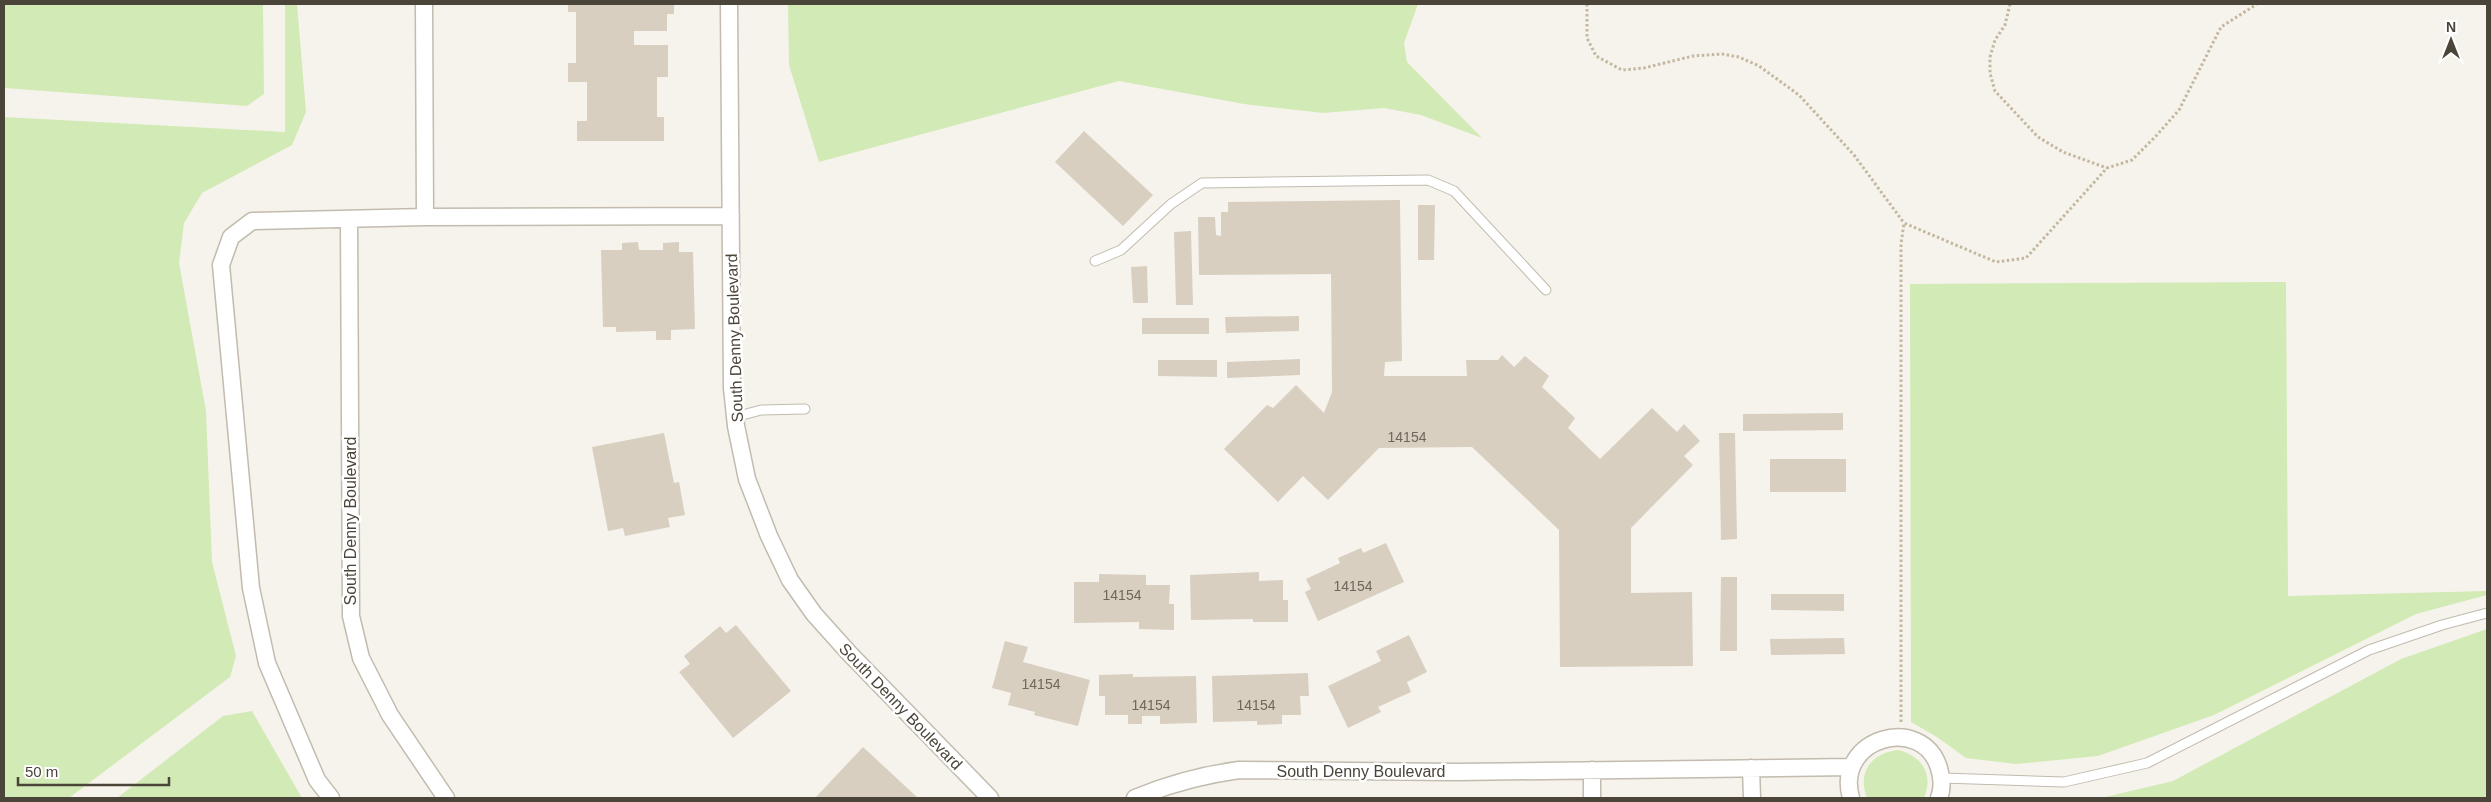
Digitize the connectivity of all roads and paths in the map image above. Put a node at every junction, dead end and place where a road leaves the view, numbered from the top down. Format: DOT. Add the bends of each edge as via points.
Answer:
graph roads {
  1 [pos="424,4"];
  2 [pos="729,4"];
  3 [pos="1587,4"];
  4 [pos="2010,4"];
  5 [pos="2257,4"];
  6 [pos="2108,168"];
  7 [pos="731,216"];
  8 [pos="425,217"];
  9 [pos="349,220"];
  10 [pos="1904,223"];
  11 [pos="1095,262"];
  12 [pos="1546,290"];
  13 [pos="805,409"];
  14 [pos="735,417"];
  15 [pos="2487,614"];
  16 [pos="1901,737"];
  17 [pos="1851,767"];
  18 [pos="1751,768"];
  19 [pos="1592,770"];
  20 [pos="1942,778"];
  21 [pos="987,797"];
  22 [pos="332,798"];
  23 [pos="446,798"];
  24 [pos="1135,798"];
  25 [pos="1592,798"];
  26 [pos="1752,798"];
  27 [pos="1851,798"];
  28 [pos="1939,798"];
  1 -- 8 [label="street"];
  2 -- 7 [label="street, South Denny Boulevard"];
  3 -- 10 [label="path" via="1587,38 1596,56 1622,70 1693,56 1722,54 1739,56 1759,66 1799,95 1854,155"];
  4 -- 6 [label="path" via="2005,25 1995,40 1990,57 1995,92 2038,136 2063,152"];
  5 -- 6 [label="path" via="2221,27 2179,110 2156,136 2132,160"];
  6 -- 10 [label="path" via="2026,258 1996,262"];
  7 -- 8 [label="street"];
  7 -- 14 [label="street, South Denny Boulevard"];
  8 -- 9 [label="street"];
  9 -- 22 [label="street" via="252,221 231,237 221,264 251,588 267,663 317,780"];
  9 -- 23 [label="street, South Denny Boulevard" via="351,616 361,658 390,715"];
  10 -- 16 [label="path" via="1901,244"];
  11 -- 12 [label="lane" via="1121,250 1170,204 1202,182 1428,180 1454,191"];
  13 -- 14 [label="lane" via="761,410"];
  14 -- 21 [label="street, South Denny Boulevard" via="747,479 790,580 814,614 849,653"];
  15 -- 20 [label="lane" via="2442,625 2369,650 2146,763 2064,782"];
  16 -- 17 [label="street" via="1885,738 1871,744 1859,753"];
  16 -- 20 [label="street" via="1928,751"];
  17 -- 18 [label="street, South Denny Boulevard"];
  17 -- 27 [label="street" via="1848,778"];
  18 -- 19 [label="street, South Denny Boulevard"];
  18 -- 26 [label="street"];
  19 -- 24 [label="street, South Denny Boulevard" via="1239,770 1206,774"];
  19 -- 25 [label="street"];
  20 -- 28 [label="street"];
}
